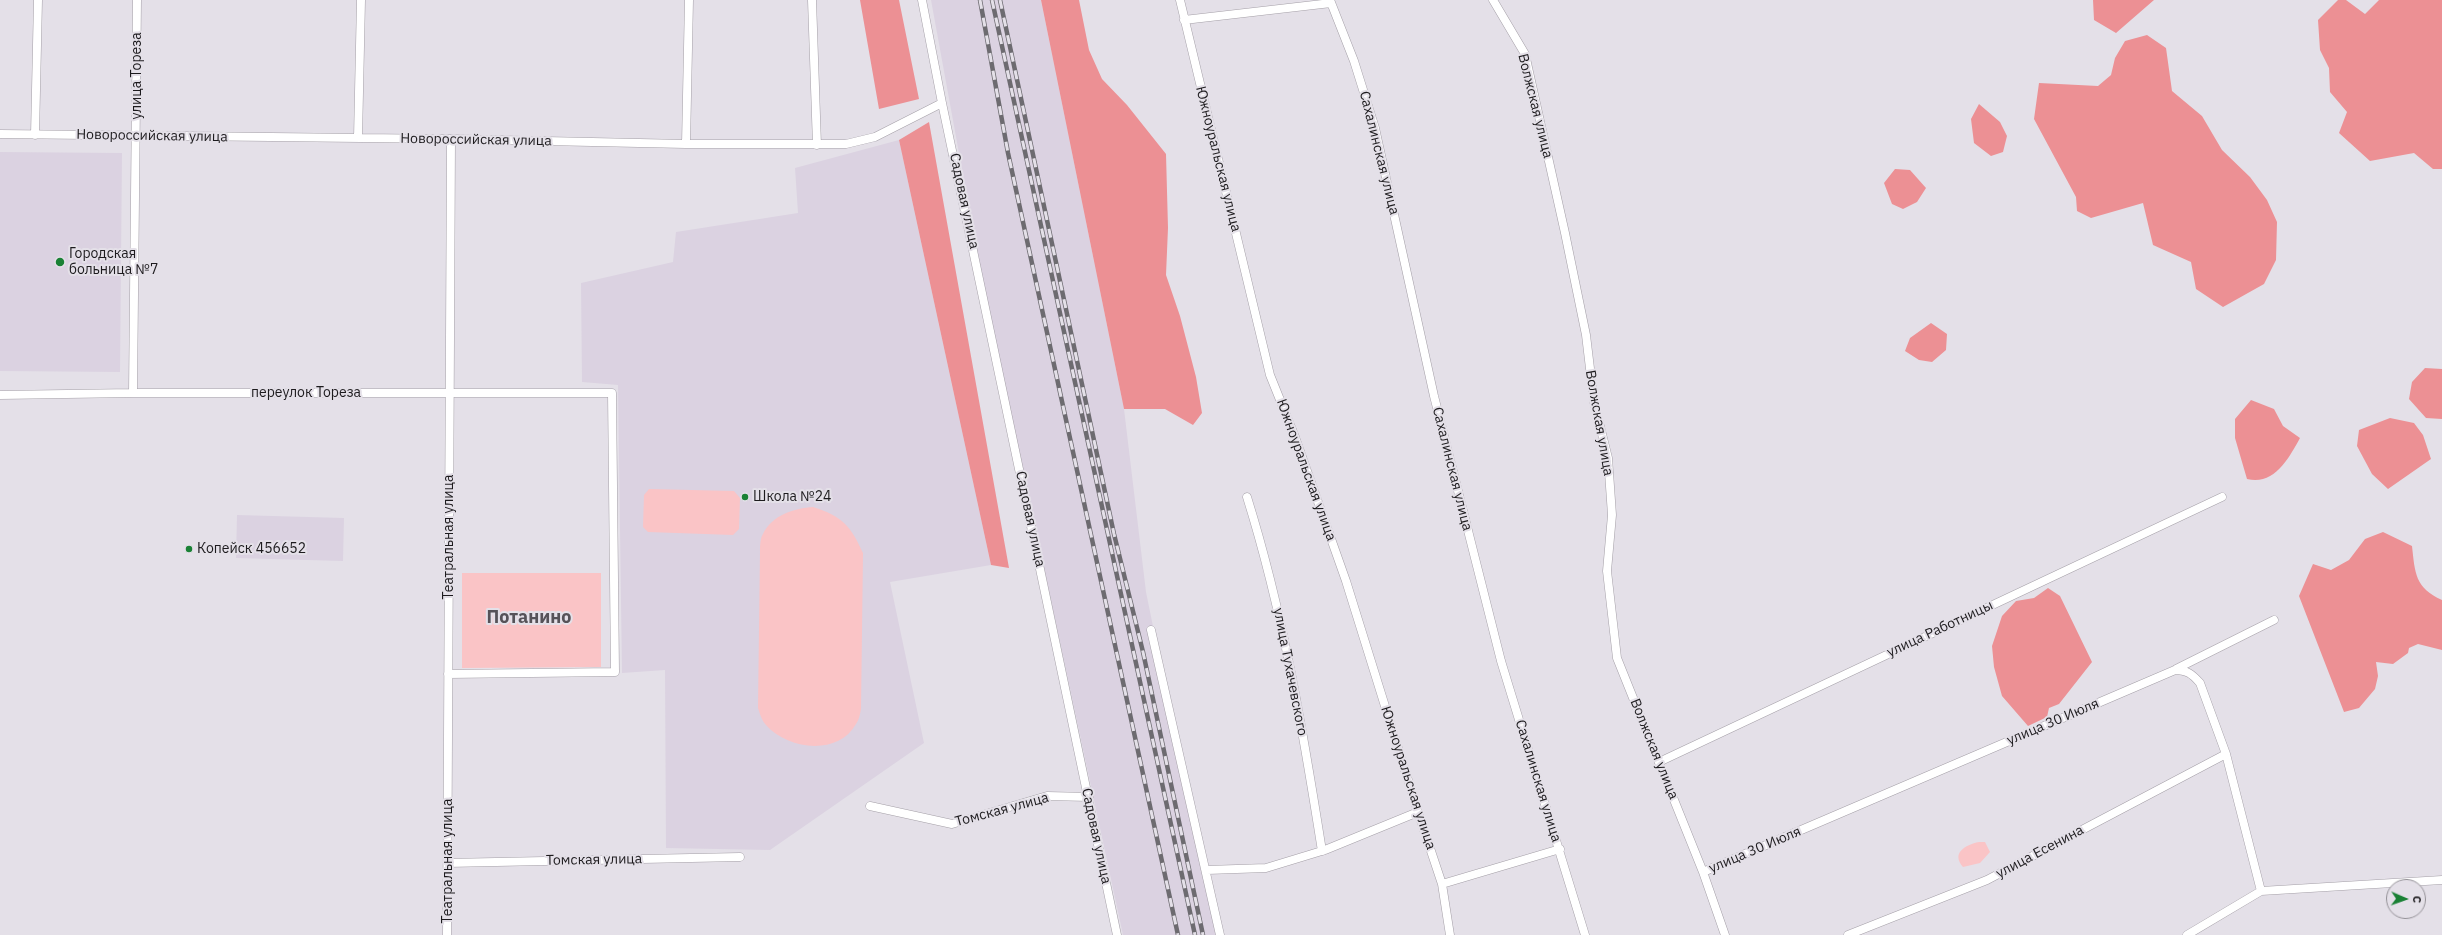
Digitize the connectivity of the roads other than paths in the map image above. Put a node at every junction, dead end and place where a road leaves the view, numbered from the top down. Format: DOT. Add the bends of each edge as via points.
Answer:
graph roads {
  1 [pos="38,0"];
  2 [pos="137,0"];
  3 [pos="361,0"];
  4 [pos="689,0"];
  5 [pos="812,0"];
  6 [pos="922,0"];
  7 [pos="1180,0"];
  8 [pos="1493,0"];
  9 [pos="1330,1"];
  10 [pos="1184,20"];
  11 [pos="942,102"];
  12 [pos="0,134"];
  13 [pos="35,135"];
  14 [pos="137,137"];
  15 [pos="358,138"];
  16 [pos="451,139"];
  17 [pos="686,144"];
  18 [pos="816,145"];
  19 [pos="133,393"];
  20 [pos="450,393"];
  21 [pos="0,395"];
  22 [pos="1247,496"];
  23 [pos="2222,497"];
  24 [pos="2274,620"];
  25 [pos="1151,630"];
  26 [pos="2175,670"];
  27 [pos="448,674"];
  28 [pos="2226,754"];
  29 [pos="1659,762"];
  30 [pos="1089,797"];
  31 [pos="870,806"];
  32 [pos="1418,812"];
  33 [pos="1560,849"];
  34 [pos="1322,851"];
  35 [pos="740,857"];
  36 [pos="447,863"];
  37 [pos="1207,870"];
  38 [pos="1703,872"];
  39 [pos="2442,880"];
  40 [pos="1442,884"];
  41 [pos="2261,892"];
  42 [pos="447,935"];
  43 [pos="1117,935"];
  44 [pos="1220,935"];
  45 [pos="1450,935"];
  46 [pos="1585,935"];
  47 [pos="1726,935"];
  48 [pos="1848,935"];
  49 [pos="2187,935"];
  1 -- 13 [label="street"];
  2 -- 14 [label="street, улица Тореза"];
  3 -- 15 [label="street"];
  4 -- 17 [label="street"];
  5 -- 18 [label="street"];
  6 -- 11 [label="street, Садовая улица"];
  7 -- 10 [label="street, Южноуральская улица"];
  8 -- 29 [label="street, Волжская улица" via="1525,54 1565,233 1586,335 1594,402 1608,458 1612,514 1606,571 1617,658"];
  9 -- 10 [label="street"];
  9 -- 33 [label="street, Сахалинская улица" via="1354,61 1375,128 1434,396 1497,646"];
  10 -- 32 [label="street, Южноуральская улица" via="1270,375 1346,581"];
  11 -- 18 [label="street, Новороссийская улица" via="874,137 846,144"];
  11 -- 30 [label="street, Садовая улица"];
  12 -- 13 [label="street, Новороссийская улица"];
  13 -- 14 [label="street, Новороссийская улица"];
  14 -- 15 [label="street, Новороссийская улица"];
  14 -- 19 [label="street, улица Тореза"];
  15 -- 16 [label="street, Новороссийская улица"];
  16 -- 17 [label="street, Новороссийская улица"];
  16 -- 20 [label="street, Театральная улица"];
  17 -- 18 [label="street, Новороссийская улица"];
  19 -- 20 [label="street, переулок Тореза"];
  19 -- 21 [label="street, переулок Тореза"];
  20 -- 27 [label="street, Театральная улица"];
  20 -- 27 [label="street, переулок Тореза" via="612,393 615,672"];
  22 -- 34 [label="street, улица Тухачевского" via="1275,593 1300,712"];
  23 -- 29 [label="street, улица Работницы"];
  24 -- 26 [label="street, улица 30 Июля"];
  25 -- 37 [label="street"];
  26 -- 28 [label="street" via="2184,670 2192,674 2200,683"];
  26 -- 38 [label="street, улица 30 Июля"];
  27 -- 36 [label="street, Театральная улица"];
  28 -- 41 [label="street"];
  28 -- 48 [label="street, улица Есенина" via="1987,880"];
  29 -- 38 [label="street, Волжская улица"];
  30 -- 31 [label="street, Томская улица" via="1047,796 952,824"];
  30 -- 43 [label="street, Садовая улица"];
  32 -- 34 [label="street"];
  32 -- 40 [label="street, Южноуральская улица"];
  33 -- 40 [label="street"];
  33 -- 46 [label="street, Сахалинская улица"];
  34 -- 37 [label="street" via="1266,868"];
  35 -- 36 [label="street, Томская улица"];
  36 -- 42 [label="street, Театральная улица"];
  37 -- 44 [label="street"];
  38 -- 47 [label="street, Волжская улица"];
  39 -- 41 [label="street"];
  40 -- 45 [label="street, Южноуральская улица"];
  41 -- 49 [label="street"];
}
